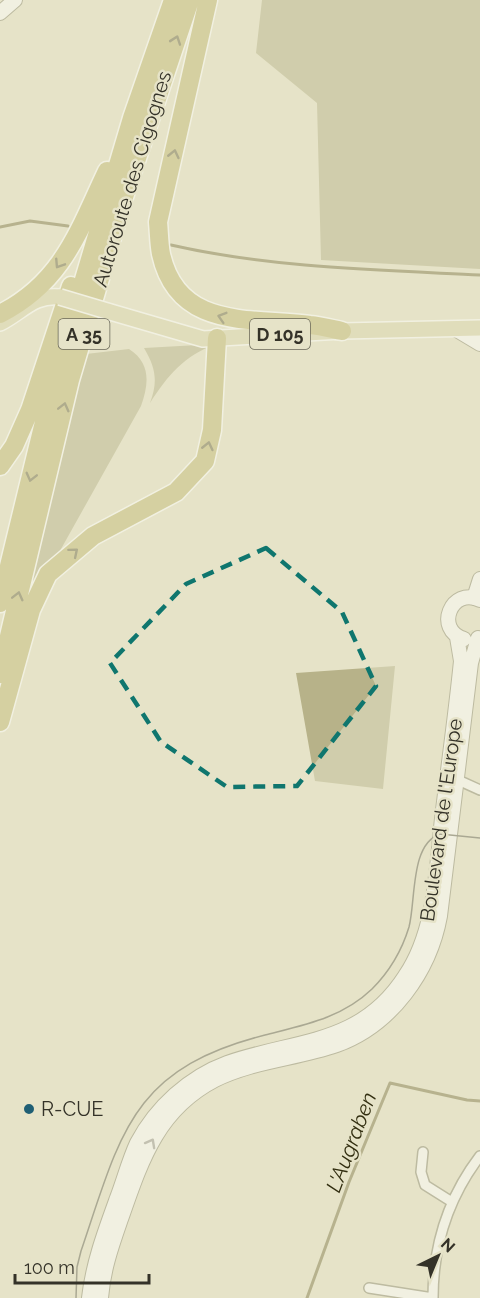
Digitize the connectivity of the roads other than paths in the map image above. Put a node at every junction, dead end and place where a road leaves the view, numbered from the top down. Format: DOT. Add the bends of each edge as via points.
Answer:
graph roads {
  1 [pos="15,0"];
  2 [pos="173,0"];
  3 [pos="190,0"];
  4 [pos="208,0"];
  5 [pos="0,13"];
  6 [pos="132,118"];
  7 [pos="0,314"];
  8 [pos="0,323"];
  9 [pos="480,328"];
  10 [pos="455,329"];
  11 [pos="342,331"];
  12 [pos="210,338"];
  13 [pos="480,344"];
  14 [pos="0,466"];
  15 [pos="480,579"];
  16 [pos="477,599"];
  17 [pos="0,603"];
  18 [pos="457,637"];
  19 [pos="479,638"];
  20 [pos="0,674"];
  21 [pos="0,722"];
  22 [pos="458,780"];
  23 [pos="480,790"];
  24 [pos="423,1152"];
  25 [pos="480,1156"];
  26 [pos="452,1202"];
  27 [pos="369,1288"];
  28 [pos="89,1298"];
  29 [pos="100,1298"];
  30 [pos="433,1298"];
  1 -- 5 [label="street"];
  2 -- 6 [label="highway, Autoroute des Cigognes / A 35"];
  20 -- 3 [label="highway, Autoroute des Cigognes / A 35, one-way" via="70,380 124,197"];
  11 -- 4 [label="highway, one-way" via="232,320 207,312 181,293 168,273 161,254 158,222"];
  6 -- 7 [label="highway, one-way" via="74,241 48,281"];
  6 -- 14 [label="highway" via="30,410"];
  6 -- 17 [label="highway, Autoroute des Cigognes / A 35, one-way" via="55,377"];
  8 -- 12 [label="main road, bridge" via="32,301 48,296"];
  9 -- 10 [label="main road, D 105"];
  10 -- 11 [label="main road, D 105"];
  10 -- 13 [label="street"];
  11 -- 12 [label="main road, D 105"];
  21 -- 12 [label="highway, one-way" via="31,610 48,574 93,536 176,492 205,461 212,430"];
  15 -- 16 [label="street"];
  16 -- 18 [label="street, Boulevard de l'Europe" via="461,598 451,606 450,628"];
  18 -- 19 [label="street"];
  18 -- 28 [label="street, Boulevard de l'Europe" via="461,662 430,915 417,957 391,995 354,1024 321,1040 224,1064 174,1095 136,1145 96,1256"];
  19 -- 22 [label="street, Boulevard de l'Europe" via="471,663"];
  22 -- 23 [label="street"];
  29 -- 22 [label="street, Boulevard de l'Europe, one-way" via="107,1260 148,1146 178,1107 205,1086 233,1072 338,1045 382,1018 404,996 419,974 437,931"];
  24 -- 26 [label="street" via="421,1172 425,1185"];
  25 -- 26 [label="street"];
  26 -- 30 [label="street" via="435,1260"];
  27 -- 30 [label="street"];
}
